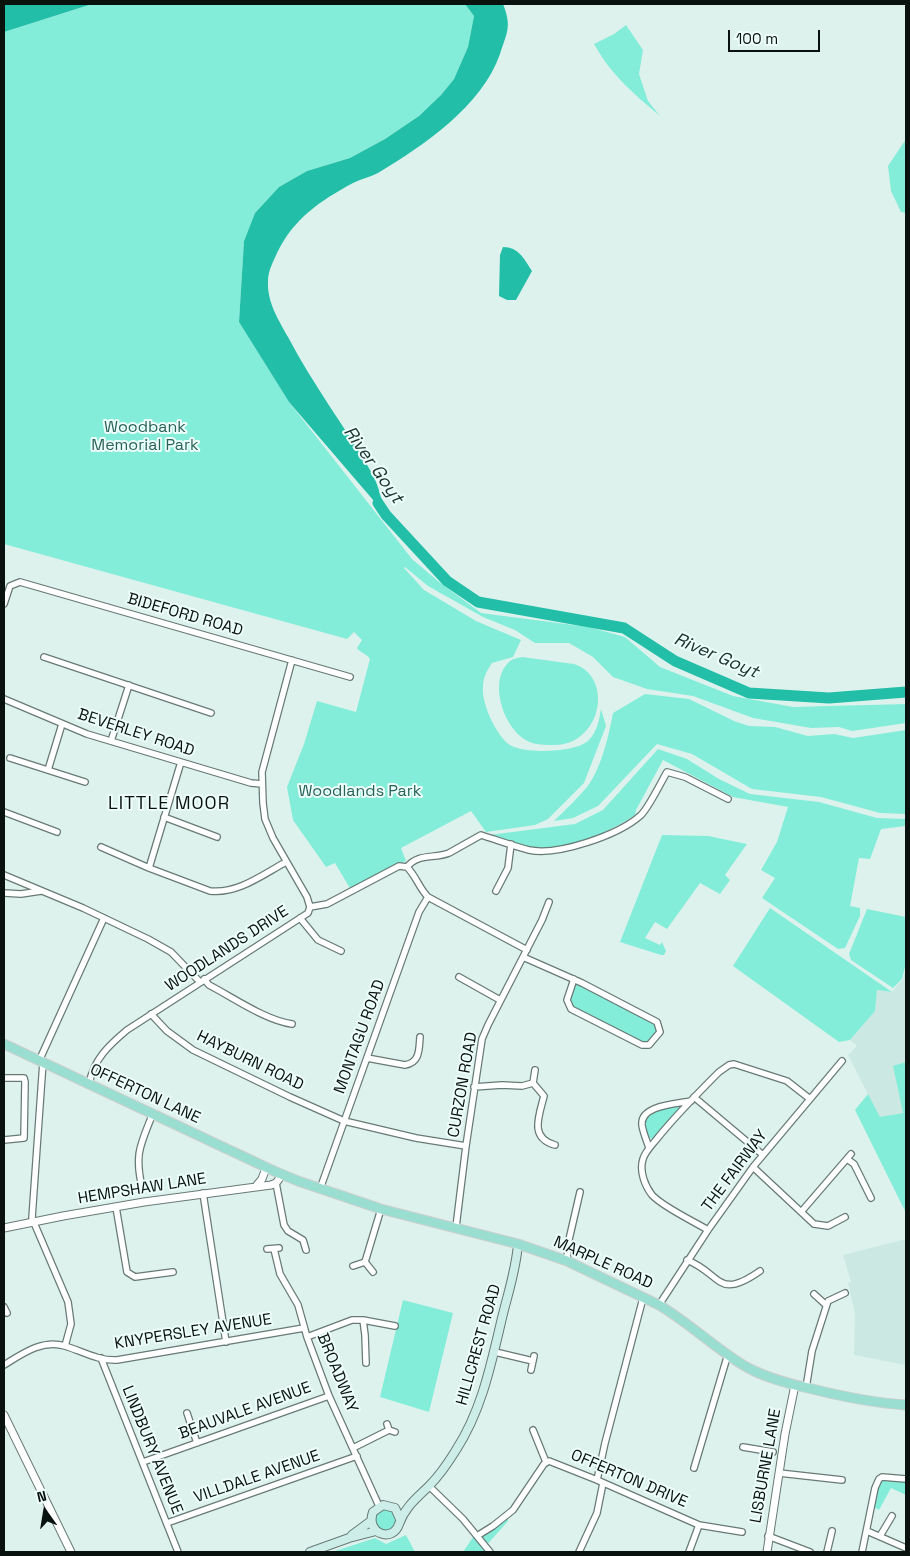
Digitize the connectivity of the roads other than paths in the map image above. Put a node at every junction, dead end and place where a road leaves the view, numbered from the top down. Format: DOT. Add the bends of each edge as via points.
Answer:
graph roads {
  1 [pos="4,604"];
  2 [pos="44,657"];
  3 [pos="292,660"];
  4 [pos="350,677"];
  5 [pos="129,685"];
  6 [pos="4,699"];
  7 [pos="211,713"];
  8 [pos="62,724"];
  9 [pos="110,741"];
  10 [pos="10,758"];
  11 [pos="181,762"];
  12 [pos="48,770"];
  13 [pos="85,782"];
  14 [pos="262,784"];
  15 [pos="728,799"];
  16 [pos="4,812"];
  17 [pos="164,817"];
  18 [pos="57,832"];
  19 [pos="217,837"];
  20 [pos="511,844"];
  21 [pos="101,847"];
  22 [pos="286,862"];
  23 [pos="407,867"];
  24 [pos="149,868"];
  25 [pos="4,875"];
  26 [pos="41,890"];
  27 [pos="496,891"];
  28 [pos="4,893"];
  29 [pos="428,897"];
  30 [pos="549,902"];
  31 [pos="310,907"];
  32 [pos="104,918"];
  33 [pos="300,918"];
  34 [pos="527,950"];
  35 [pos="340,951"];
  36 [pos="523,957"];
  37 [pos="459,977"];
  38 [pos="574,979"];
  39 [pos="202,980"];
  40 [pos="500,1000"];
  41 [pos="151,1014"];
  42 [pos="292,1024"];
  43 [pos="420,1037"];
  44 [pos="4,1044"];
  45 [pos="367,1058"];
  46 [pos="41,1061"];
  47 [pos="842,1061"];
  48 [pos="535,1070"];
  49 [pos="4,1078"];
  50 [pos="533,1083"];
  51 [pos="89,1084"];
  52 [pos="474,1087"];
  53 [pos="693,1099"];
  54 [pos="810,1099"];
  55 [pos="153,1113"];
  56 [pos="344,1121"];
  57 [pos="4,1140"];
  58 [pos="555,1145"];
  59 [pos="466,1146"];
  60 [pos="649,1148"];
  61 [pos="763,1155"];
  62 [pos="753,1167"];
  63 [pos="274,1171"];
  64 [pos="276,1183"];
  65 [pos="257,1185"];
  66 [pos="142,1187"];
  67 [pos="320,1188"];
  68 [pos="580,1192"];
  69 [pos="203,1193"];
  70 [pos="871,1198"];
  71 [pos="116,1207"];
  72 [pos="381,1208"];
  73 [pos="801,1212"];
  74 [pos="846,1217"];
  75 [pos="33,1222"];
  76 [pos="456,1227"];
  77 [pos="4,1228"];
  78 [pos="708,1230"];
  79 [pos="522,1245"];
  80 [pos="273,1249"];
  81 [pos="306,1250"];
  82 [pos="687,1260"];
  83 [pos="566,1261"];
  84 [pos="365,1262"];
  85 [pos="353,1266"];
  86 [pos="760,1271"];
  87 [pos="173,1272"];
  88 [pos="373,1272"];
  89 [pos="845,1293"];
  90 [pos="814,1294"];
  91 [pos="643,1298"];
  92 [pos="659,1305"];
  93 [pos="826,1306"];
  94 [pos="4,1307"];
  95 [pos="7,1313"];
  96 [pos="363,1320"];
  97 [pos="395,1326"];
  98 [pos="304,1328"];
  99 [pos="307,1337"];
  100 [pos="226,1342"];
  101 [pos="65,1346"];
  102 [pos="495,1352"];
  103 [pos="728,1354"];
  104 [pos="101,1358"];
  105 [pos="366,1363"];
  106 [pos="4,1365"];
  107 [pos="531,1370"];
  108 [pos="795,1385"];
  109 [pos="806,1388"];
  110 [pos="329,1396"];
  111 [pos="906,1405"];
  112 [pos="188,1413"];
  113 [pos="4,1415"];
  114 [pos="387,1424"];
  115 [pos="533,1430"];
  116 [pos="197,1443"];
  117 [pos="353,1448"];
  118 [pos="743,1448"];
  119 [pos="774,1452"];
  120 [pos="357,1456"];
  121 [pos="143,1462"];
  122 [pos="546,1462"];
  123 [pos="694,1468"];
  124 [pos="779,1472"];
  125 [pos="906,1479"];
  126 [pos="842,1480"];
  127 [pos="600,1482"];
  128 [pos="429,1486"];
  129 [pos="411,1502"];
  130 [pos="379,1506"];
  131 [pos="394,1508"];
  132 [pos="892,1516"];
  133 [pos="400,1519"];
  134 [pos="371,1521"];
  135 [pos="167,1523"];
  136 [pos="699,1525"];
  137 [pos="376,1531"];
  138 [pos="832,1531"];
  139 [pos="867,1531"];
  140 [pos="742,1532"];
  141 [pos="477,1536"];
  142 [pos="768,1536"];
  143 [pos="880,1536"];
  144 [pos="348,1538"];
  145 [pos="906,1548"];
  146 [pos="487,1551"];
  147 [pos="71,1552"];
  148 [pos="178,1552"];
  149 [pos="310,1552"];
  150 [pos="581,1552"];
  151 [pos="689,1552"];
  152 [pos="767,1552"];
  153 [pos="810,1552"];
  154 [pos="827,1552"];
  155 [pos="862,1552"];
  1 -- 3 [label="street, BIDEFORD ROAD" via="8,589 20,582"];
  2 -- 5 [label="street"];
  3 -- 4 [label="street, BIDEFORD ROAD"];
  3 -- 14 [label="street" via="262,772"];
  5 -- 7 [label="street"];
  5 -- 9 [label="street"];
  6 -- 8 [label="street, BEVERLEY ROAD"];
  8 -- 9 [label="street, BEVERLEY ROAD"];
  8 -- 12 [label="street"];
  9 -- 11 [label="street, BEVERLEY ROAD"];
  10 -- 12 [label="street"];
  11 -- 14 [label="street, BEVERLEY ROAD"];
  11 -- 17 [label="street"];
  12 -- 13 [label="street"];
  14 -- 22 [label="street" via="265,819"];
  15 -- 20 [label="street, WOODLANDS DRIVE" via="685,777 667,772 642,814 626,826 588,843 559,850 530,850"];
  16 -- 18 [label="street"];
  17 -- 19 [label="street"];
  17 -- 24 [label="street"];
  20 -- 23 [label="street, WOODLANDS DRIVE" via="481,835 443,856 419,858"];
  20 -- 27 [label="street" via="508,868"];
  21 -- 24 [label="street"];
  22 -- 24 [label="street" via="244,885 221,892 210,891"];
  22 -- 31 [label="street"];
  23 -- 29 [label="street"];
  23 -- 31 [label="street, WOODLANDS DRIVE" via="399,866 327,904"];
  25 -- 26 [label="street"];
  26 -- 28 [label="street"];
  26 -- 32 [label="street"];
  29 -- 34 [label="street"];
  29 -- 45 [label="street, MONTAGU ROAD" via="419,912"];
  30 -- 34 [label="street, CURZON ROAD"];
  31 -- 33 [label="street, WOODLANDS DRIVE" via="308,913"];
  32 -- 39 [label="street" via="171,952"];
  32 -- 46 [label="street"];
  33 -- 35 [label="street" via="318,940"];
  33 -- 39 [label="street, WOODLANDS DRIVE"];
  34 -- 36 [label="street, CURZON ROAD"];
  36 -- 38 [label="street"];
  36 -- 40 [label="street, CURZON ROAD"];
  37 -- 40 [label="street"];
  38 -- 38 [label="street" via="657,1022 660,1032 649,1045 642,1045 571,1008 568,1000"];
  39 -- 41 [label="street, WOODLANDS DRIVE"];
  39 -- 42 [label="street" via="268,1017"];
  40 -- 52 [label="street, CURZON ROAD" via="482,1039"];
  41 -- 51 [label="street, WOODLANDS DRIVE" via="108,1047 92,1070"];
  41 -- 56 [label="street, HAYBURN ROAD" via="193,1050"];
  43 -- 45 [label="street" via="418,1056 410,1065"];
  44 -- 46 [label="main road, OFFERTON LANE"];
  45 -- 56 [label="street, MONTAGU ROAD"];
  46 -- 51 [label="main road, OFFERTON LANE"];
  46 -- 75 [label="street"];
  47 -- 54 [label="street, THE FAIRWAY"];
  48 -- 50 [label="street"];
  49 -- 57 [label="street" via="24,1078 25,1082 24,1138"];
  50 -- 52 [label="street"];
  50 -- 58 [label="street" via="544,1096 537,1129 541,1137"];
  51 -- 55 [label="main road, OFFERTON LANE"];
  52 -- 59 [label="street, CURZON ROAD"];
  53 -- 54 [label="street" via="723,1068 734,1064 787,1081"];
  53 -- 60 [label="street"];
  53 -- 60 [label="street" via="652,1109 643,1117 642,1127"];
  53 -- 61 [label="street"];
  54 -- 61 [label="street, THE FAIRWAY"];
  55 -- 63 [label="main road, OFFERTON LANE"];
  55 -- 66 [label="street" via="138,1155"];
  56 -- 59 [label="street, HAYBURN ROAD"];
  56 -- 67 [label="street, MONTAGU ROAD"];
  59 -- 76 [label="street, CURZON ROAD"];
  60 -- 78 [label="street" via="642,1167 648,1189 658,1200"];
  61 -- 62 [label="street, THE FAIRWAY"];
  62 -- 73 [label="street"];
  62 -- 78 [label="street, THE FAIRWAY"];
  63 -- 64 [label="street"];
  63 -- 65 [label="street"];
  63 -- 67 [label="main road, MARPLE ROAD"];
  64 -- 65 [label="street, HEMPSHAW LANE"];
  64 -- 81 [label="street" via="284,1225 303,1240"];
  65 -- 69 [label="street, HEMPSHAW LANE"];
  67 -- 72 [label="main road, MARPLE ROAD"];
  68 -- 83 [label="street"];
  69 -- 71 [label="street, HEMPSHAW LANE"];
  69 -- 100 [label="street"];
  70 -- 73 [label="street" via="849,1156"];
  71 -- 75 [label="street, HEMPSHAW LANE"];
  71 -- 87 [label="street" via="127,1272 135,1277"];
  72 -- 76 [label="main road, MARPLE ROAD"];
  72 -- 84 [label="street"];
  73 -- 74 [label="street" via="818,1226 838,1224"];
  75 -- 77 [label="street, HEMPSHAW LANE"];
  75 -- 101 [label="street" via="68,1302 71,1324"];
  76 -- 79 [label="main road, MARPLE ROAD"];
  78 -- 82 [label="street, THE FAIRWAY"];
  79 -- 83 [label="main road, MARPLE ROAD"];
  79 -- 102 [label="main road, HILLCREST ROAD"];
  80 -- 98 [label="street, BROADWAY" via="280,1274 298,1304"];
  82 -- 86 [label="street" via="719,1282 728,1284 744,1282"];
  82 -- 92 [label="street, THE FAIRWAY"];
  83 -- 91 [label="main road, MARPLE ROAD"];
  84 -- 85 [label="street"];
  84 -- 88 [label="street"];
  89 -- 93 [label="street" via="831,1298"];
  90 -- 93 [label="street"];
  91 -- 92 [label="main road, MARPLE ROAD"];
  91 -- 127 [label="street" via="602,1456"];
  92 -- 103 [label="main road, MARPLE ROAD"];
  93 -- 109 [label="street" via="812,1351"];
  94 -- 95 [label="street"];
  96 -- 97 [label="street"];
  96 -- 99 [label="street" via="347,1321"];
  96 -- 105 [label="street"];
  98 -- 99 [label="street, BROADWAY"];
  98 -- 100 [label="street, KNYPERSLEY AVENUE"];
  99 -- 110 [label="street, BROADWAY"];
  100 -- 104 [label="street, KNYPERSLEY AVENUE" via="127,1359"];
  101 -- 104 [label="street, KNYPERSLEY AVENUE"];
  101 -- 106 [label="street, KNYPERSLEY AVENUE" via="32,1348"];
  102 -- 107 [label="street" via="534,1359"];
  102 -- 128 [label="main road, HILLCREST ROAD" via="482,1397 464,1438"];
  103 -- 108 [label="main road, MARPLE ROAD" via="765,1376"];
  103 -- 123 [label="street"];
  104 -- 121 [label="street, LINDBURY AVENUE"];
  108 -- 109 [label="main road, MARPLE ROAD"];
  108 -- 124 [label="street, LISBURNE LANE"];
  109 -- 111 [label="main road, MARPLE ROAD"];
  110 -- 116 [label="street, BEAUVALE AVENUE"];
  110 -- 117 [label="street, BROADWAY"];
  112 -- 116 [label="street"];
  113 -- 147 [label="street"];
  114 -- 117 [label="street" via="392,1431"];
  115 -- 122 [label="street"];
  116 -- 121 [label="street, BEAUVALE AVENUE"];
  117 -- 120 [label="street, BROADWAY"];
  118 -- 119 [label="street"];
  120 -- 130 [label="street, BROADWAY"];
  120 -- 135 [label="street, VILLDALE AVENUE"];
  121 -- 135 [label="street, LINDBURY AVENUE"];
  122 -- 127 [label="street, OFFERTON DRIVE"];
  122 -- 141 [label="street, OFFERTON DRIVE" via="513,1510"];
  124 -- 126 [label="street"];
  124 -- 142 [label="street, LISBURNE LANE"];
  125 -- 139 [label="street" via="879,1479"];
  127 -- 136 [label="street, OFFERTON DRIVE"];
  127 -- 150 [label="street" via="597,1513"];
  128 -- 129 [label="main road, HILLCREST ROAD"];
  128 -- 141 [label="street"];
  129 -- 131 [label="main road, HILLCREST ROAD"];
  129 -- 133 [label="main road, HILLCREST ROAD"];
  130 -- 131 [label="main road, HILLCREST ROAD"];
  130 -- 134 [label="main road, HILLCREST ROAD"];
  131 -- 133 [label="main road"];
  132 -- 143 [label="street"];
  133 -- 137 [label="main road, HILLCREST ROAD" via="393,1532"];
  134 -- 137 [label="main road"];
  134 -- 144 [label="main road, HILLCREST ROAD"];
  135 -- 148 [label="street, LINDBURY AVENUE"];
  136 -- 140 [label="street, OFFERTON DRIVE"];
  136 -- 151 [label="street"];
  137 -- 144 [label="main road, HILLCREST ROAD"];
  138 -- 154 [label="street"];
  139 -- 143 [label="street"];
  139 -- 155 [label="street"];
  141 -- 146 [label="street"];
  142 -- 152 [label="street, LISBURNE LANE"];
  142 -- 153 [label="street"];
  143 -- 145 [label="street"];
  144 -- 149 [label="main road, HILLCREST ROAD"];
}
